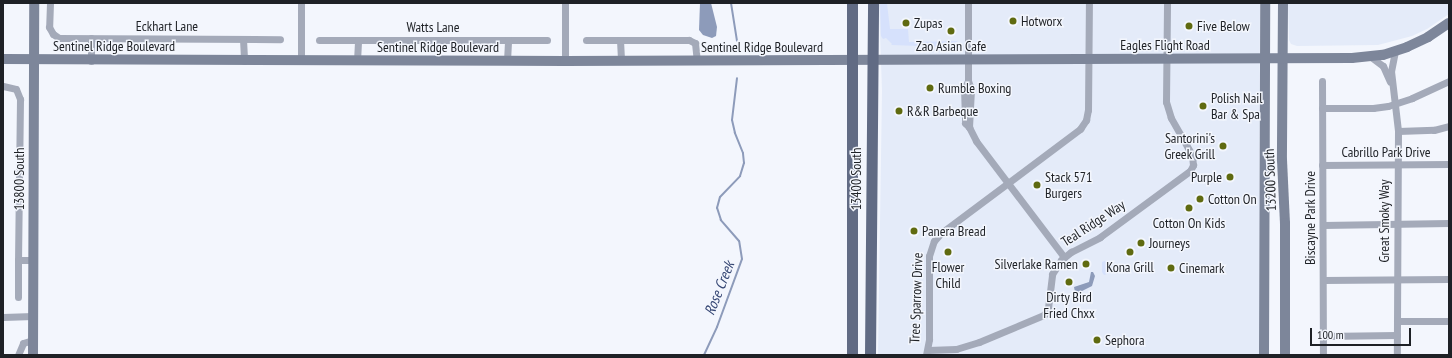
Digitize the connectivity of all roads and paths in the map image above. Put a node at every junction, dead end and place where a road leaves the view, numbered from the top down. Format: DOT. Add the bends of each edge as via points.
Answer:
graph roads {
  1 [pos="34,3"];
  2 [pos="50,3"];
  3 [pos="301,3"];
  4 [pos="565,3"];
  5 [pos="852,3"];
  6 [pos="873,3"];
  7 [pos="968,3"];
  8 [pos="1089,3"];
  9 [pos="1167,3"];
  10 [pos="1265,3"];
  11 [pos="1283,3"];
  12 [pos="1449,23"];
  13 [pos="91,38"];
  14 [pos="243,39"];
  15 [pos="280,39"];
  16 [pos="319,40"];
  17 [pos="358,40"];
  18 [pos="508,40"];
  19 [pos="547,40"];
  20 [pos="586,40"];
  21 [pos="620,40"];
  22 [pos="1395,52"];
  23 [pos="1371,57"];
  24 [pos="1265,58"];
  25 [pos="1282,58"];
  26 [pos="3,59"];
  27 [pos="1166,59"];
  28 [pos="34,60"];
  29 [pos="968,60"];
  30 [pos="1089,60"];
  31 [pos="91,61"];
  32 [pos="244,61"];
  33 [pos="301,61"];
  34 [pos="358,61"];
  35 [pos="507,61"];
  36 [pos="620,61"];
  37 [pos="697,61"];
  38 [pos="852,61"];
  39 [pos="873,61"];
  40 [pos="565,62"];
  41 [pos="1449,80"];
  42 [pos="1322,81"];
  43 [pos="3,86"];
  44 [pos="1392,88"];
  45 [pos="1396,104"];
  46 [pos="1322,108"];
  47 [pos="1449,126"];
  48 [pos="1398,131"];
  49 [pos="1397,164"];
  50 [pos="1449,164"];
  51 [pos="1322,165"];
  52 [pos="1008,183"];
  53 [pos="1449,223"];
  54 [pos="1397,224"];
  55 [pos="1323,225"];
  56 [pos="1064,257"];
  57 [pos="18,260"];
  58 [pos="33,260"];
  59 [pos="1397,279"];
  60 [pos="1449,279"];
  61 [pos="1323,280"];
  62 [pos="18,297"];
  63 [pos="33,316"];
  64 [pos="3,317"];
  65 [pos="1397,321"];
  66 [pos="1449,321"];
  67 [pos="1397,335"];
  68 [pos="1323,336"];
  69 [pos="33,340"];
  70 [pos="927,352"];
  71 [pos="18,355"];
  72 [pos="33,355"];
  73 [pos="852,355"];
  74 [pos="870,355"];
  75 [pos="1264,355"];
  76 [pos="1285,355"];
  77 [pos="1323,355"];
  78 [pos="1397,355"];
  1 -- 28 [label="main road, 13800 South"];
  2 -- 13 [label="street, Eckhart Lane" via="50,28 53,34 59,38"];
  3 -- 33 [label="street"];
  4 -- 40 [label="street"];
  5 -- 38 [label="main road, 13400 South"];
  6 -- 39 [label="main road, 13400 South"];
  7 -- 29 [label="street"];
  8 -- 30 [label="street, Tree Sparrow Drive"];
  9 -- 27 [label="street, Teal Ridge Way"];
  10 -- 24 [label="main road, 13200 South"];
  11 -- 25 [label="main road, 13200 South"];
  12 -- 22 [label="main road, Eagles Flight Road" via="1418,43"];
  13 -- 14 [label="street, Eckhart Lane"];
  13 -- 31 [label="street"];
  14 -- 15 [label="street, Eckhart Lane"];
  14 -- 32 [label="street"];
  16 -- 17 [label="street, Watts Lane"];
  17 -- 18 [label="street, Watts Lane"];
  17 -- 34 [label="street"];
  18 -- 19 [label="street, Watts Lane"];
  18 -- 35 [label="street"];
  20 -- 21 [label="street"];
  21 -- 36 [label="street"];
  21 -- 37 [label="street" via="689,40 695,43"];
  22 -- 23 [label="main road, Eagles Flight Road"];
  22 -- 44 [label="street, Great Smoky Way"];
  23 -- 25 [label="main road, Eagles Flight Road"];
  23 -- 44 [label="street, Great Smoky Way" via="1383,66"];
  24 -- 25 [label="main road, Eagles Flight Road"];
  24 -- 27 [label="main road, Eagles Flight Road"];
  24 -- 75 [label="main road, 13200 South"];
  25 -- 76 [label="main road, 13200 South" via="1282,160 1286,224"];
  26 -- 28 [label="main road, Sentinel Ridge Boulevard"];
  27 -- 30 [label="main road, Eagles Flight Road"];
  27 -- 56 [label="street, Teal Ridge Way" via="1167,106 1192,155 1191,168 1100,237"];
  28 -- 31 [label="main road, Sentinel Ridge Boulevard"];
  28 -- 58 [label="main road, 13800 South"];
  29 -- 30 [label="main road, Eagles Flight Road"];
  29 -- 39 [label="main road, Eagles Flight Road"];
  29 -- 52 [label="street" via="968,81 972,89 970,127 976,141"];
  30 -- 52 [label="street, Tree Sparrow Drive" via="1088,110 1085,123"];
  31 -- 32 [label="main road, Sentinel Ridge Boulevard"];
  32 -- 33 [label="main road, Sentinel Ridge Boulevard"];
  33 -- 34 [label="main road, Sentinel Ridge Boulevard"];
  34 -- 35 [label="main road, Sentinel Ridge Boulevard"];
  35 -- 40 [label="main road, Sentinel Ridge Boulevard"];
  36 -- 37 [label="main road, Sentinel Ridge Boulevard"];
  36 -- 40 [label="main road, Sentinel Ridge Boulevard"];
  37 -- 38 [label="main road, Sentinel Ridge Boulevard"];
  38 -- 39 [label="main road, Sentinel Ridge Boulevard"];
  38 -- 73 [label="main road, 13400 South"];
  39 -- 74 [label="main road, 13400 South"];
  41 -- 45 [label="street"];
  42 -- 46 [label="street, Biscayne Park Drive"];
  43 -- 57 [label="street" via="16,89 20,99"];
  44 -- 45 [label="street, Great Smoky Way"];
  45 -- 46 [label="street" via="1373,108"];
  45 -- 48 [label="street, Great Smoky Way"];
  46 -- 51 [label="street, Biscayne Park Drive"];
  47 -- 48 [label="street" via="1434,130"];
  48 -- 49 [label="street, Great Smoky Way"];
  49 -- 50 [label="street, Cabrillo Park Drive"];
  49 -- 51 [label="street, Cabrillo Park Drive"];
  49 -- 54 [label="street, Great Smoky Way"];
  51 -- 55 [label="street, Biscayne Park Drive"];
  52 -- 56 [label="street"];
  52 -- 70 [label="street, Tree Sparrow Drive" via="941,233 932,245 929,256"];
  53 -- 54 [label="street"];
  54 -- 55 [label="street"];
  54 -- 59 [label="street, Great Smoky Way"];
  55 -- 61 [label="street, Biscayne Park Drive"];
  56 -- 70 [label="street, Teal Ridge Way" via="1052,274 1048,308 1044,315 979,342"];
  57 -- 58 [label="street"];
  57 -- 62 [label="street"];
  58 -- 63 [label="main road, 13800 South"];
  59 -- 60 [label="street"];
  59 -- 61 [label="street"];
  59 -- 65 [label="street, Great Smoky Way"];
  61 -- 68 [label="street, Biscayne Park Drive"];
  63 -- 64 [label="street"];
  63 -- 69 [label="main road, 13800 South"];
  65 -- 66 [label="street"];
  65 -- 67 [label="street, Great Smoky Way"];
  67 -- 68 [label="street"];
  67 -- 78 [label="street, Great Smoky Way"];
  68 -- 77 [label="street, Biscayne Park Drive"];
  69 -- 71 [label="street" via="23,343"];
  69 -- 72 [label="main road, 13800 South"];
}
